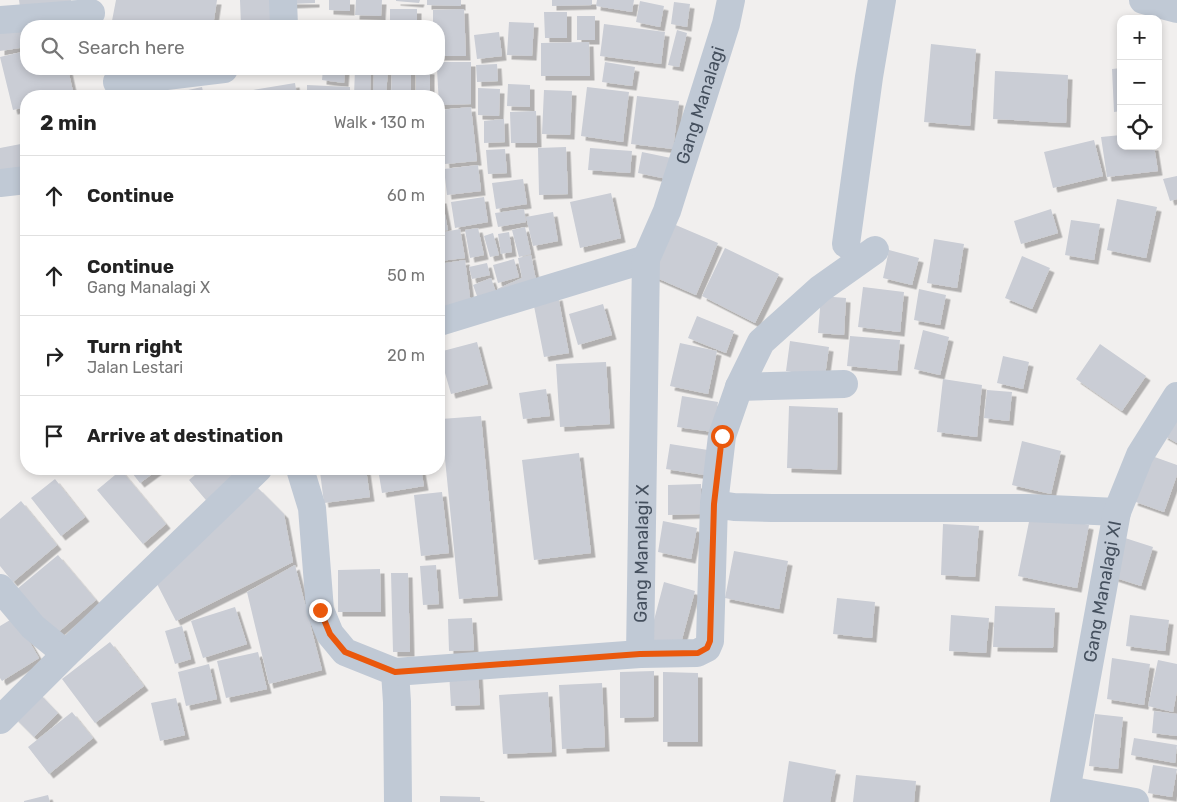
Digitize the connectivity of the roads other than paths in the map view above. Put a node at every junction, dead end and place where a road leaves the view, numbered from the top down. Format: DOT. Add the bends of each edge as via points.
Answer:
graph roads {
  1 [pos="731,0"];
  2 [pos="882,0"];
  3 [pos="1143,0"];
  4 [pos="1177,9"];
  5 [pos="93,13"];
  6 [pos="0,20"];
  7 [pos="175,75"];
  8 [pos="117,82"];
  9 [pos="20,181"];
  10 [pos="0,184"];
  11 [pos="667,211"];
  12 [pos="846,244"];
  13 [pos="875,250"];
  14 [pos="646,259"];
  15 [pos="445,320"];
  16 [pos="844,384"];
  17 [pos="739,387"];
  18 [pos="1177,396"];
  19 [pos="252,475"];
  20 [pos="302,475"];
  21 [pos="714,504"];
  22 [pos="1117,512"];
  23 [pos="0,588"];
  24 [pos="66,654"];
  25 [pos="640,654"];
  26 [pos="395,672"];
  27 [pos="0,720"];
  28 [pos="1066,796"];
  29 [pos="398,802"];
  30 [pos="1135,802"];
  1 -- 11 [label="street, Gang Manalagi"];
  2 -- 12 [label="street"];
  3 -- 4 [label="street"];
  5 -- 6 [label="street"];
  7 -- 8 [label="street"];
  9 -- 10 [label="street"];
  11 -- 14 [label="street, Gang Manalagi X"];
  13 -- 17 [label="street" via="820,289 761,342"];
  14 -- 15 [label="street"];
  14 -- 25 [label="street, Gang Manalagi X"];
  16 -- 17 [label="street"];
  17 -- 21 [label="street" via="722,436"];
  18 -- 22 [label="street, Gang Manalagi XI" via="1140,455"];
  19 -- 24 [label="street"];
  20 -- 26 [label="street" via="312,508 320,610 330,634 345,652"];
  21 -- 22 [label="street" via="772,508 1028,508"];
  21 -- 25 [label="street" via="710,641 707,648 698,653"];
  22 -- 28 [label="street, Gang Manalagi XI"];
  23 -- 24 [label="street" via="33,627"];
  24 -- 27 [label="street"];
  25 -- 26 [label="street"];
  26 -- 29 [label="street"];
  28 -- 30 [label="street"];
}
